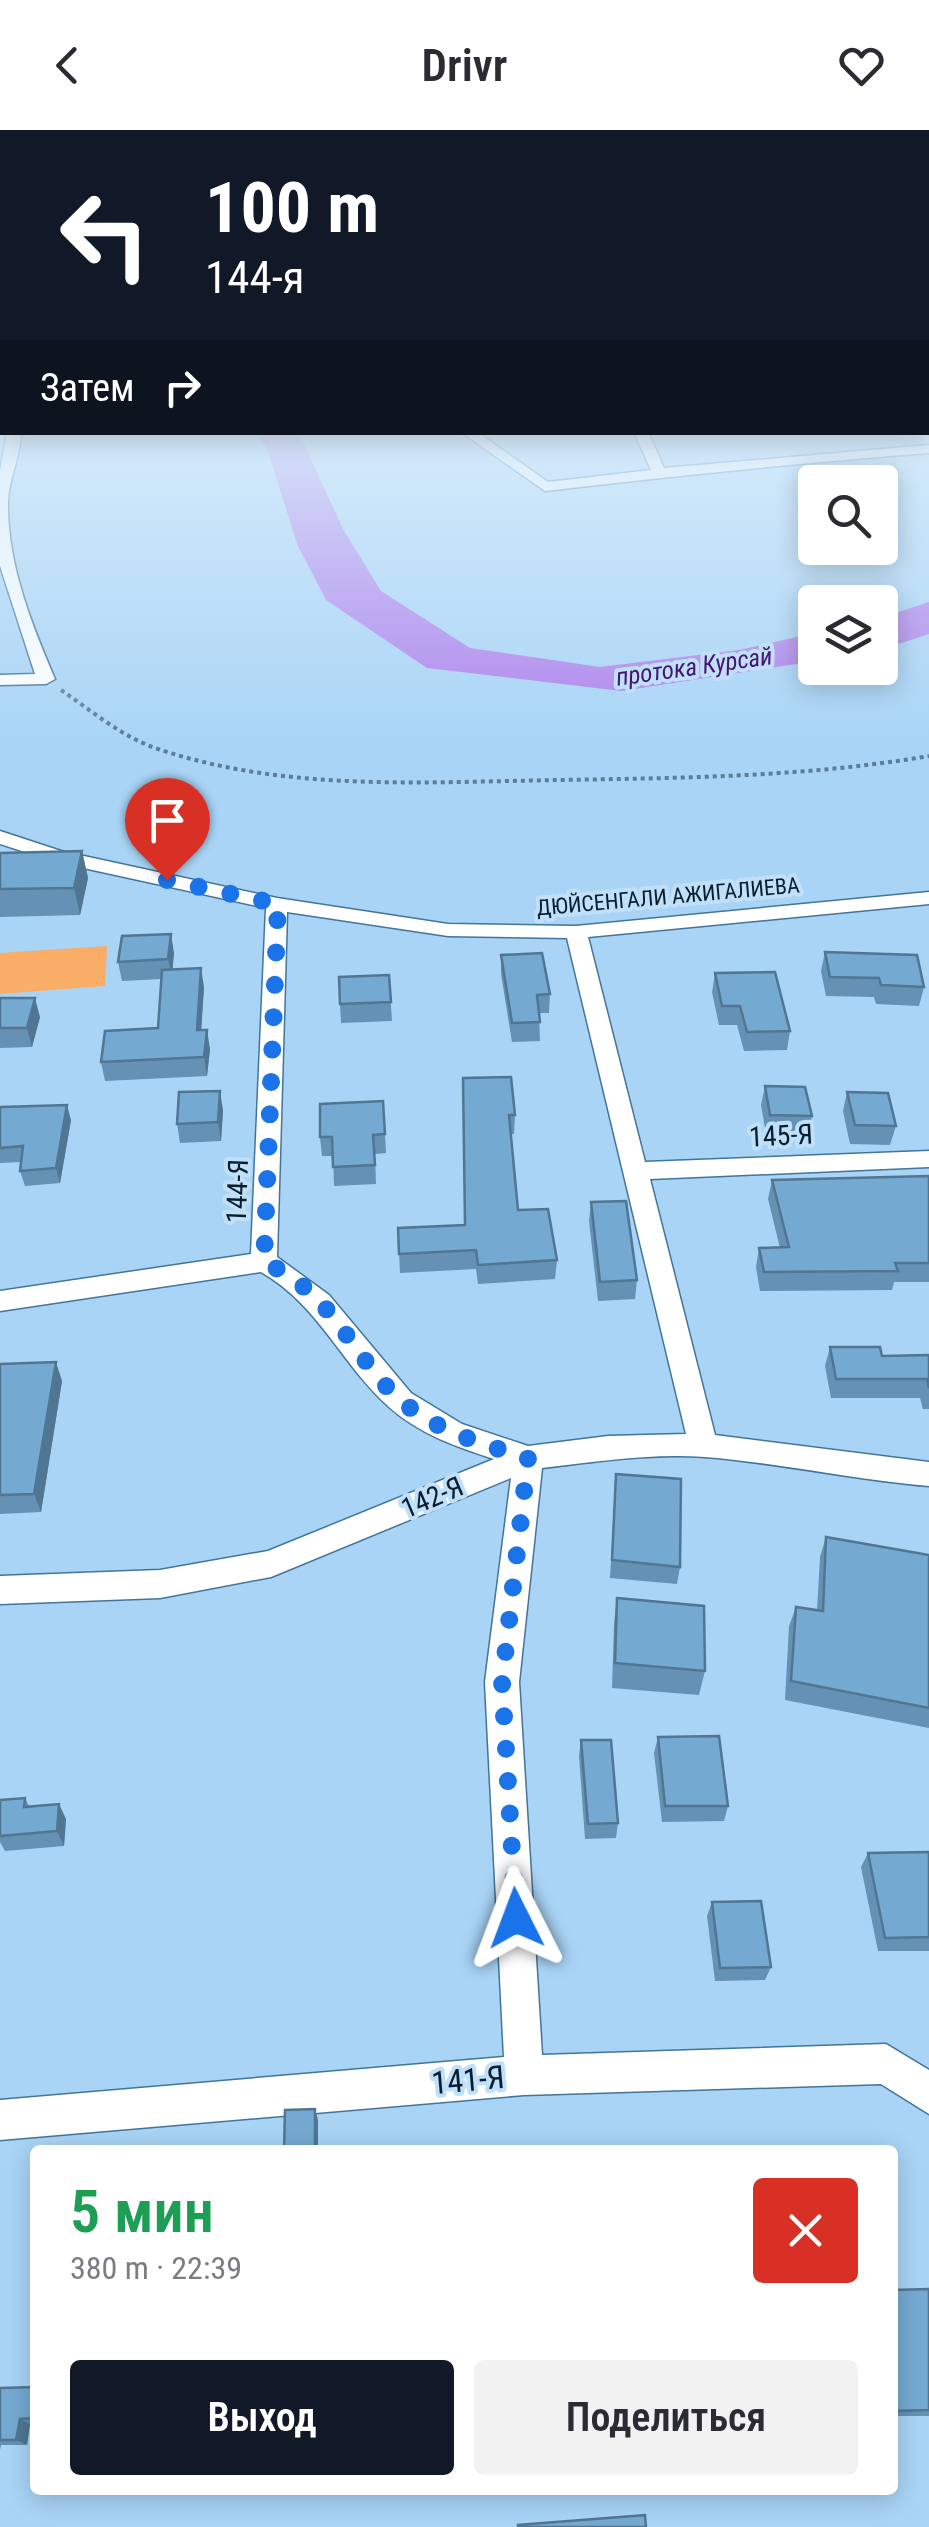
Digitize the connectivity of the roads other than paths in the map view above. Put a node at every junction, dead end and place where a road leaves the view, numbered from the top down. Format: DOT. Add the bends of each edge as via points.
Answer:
graph roads {
  1 [pos="1,522"];
  2 [pos="0,680"];
  3 [pos="0,838"];
  4 [pos="929,898"];
  5 [pos="278,904"];
  6 [pos="576,932"];
  7 [pos="929,1158"];
  8 [pos="635,1172"];
  9 [pos="264,1262"];
  10 [pos="0,1301"];
  11 [pos="703,1445"];
  12 [pos="528,1458"];
  13 [pos="929,1474"];
  14 [pos="0,1590"];
  15 [pos="524,2075"];
  16 [pos="929,2094"];
  17 [pos="0,2120"];
  1 -- 2 [label="street" via="16,607 46,679"];
  3 -- 5 [label="street, ДЮЙСЕНГАЛИ АЖИГАЛИЕВА"];
  4 -- 6 [label="street, ДЮЙСЕНГАЛИ АЖИГАЛИЕВА"];
  5 -- 6 [label="street, ДЮЙСЕНГАЛИ АЖИГАЛИЕВА" via="448,930"];
  5 -- 9 [label="street, 144-Я"];
  6 -- 8 [label="street"];
  7 -- 8 [label="street, 145-Я"];
  8 -- 11 [label="street"];
  9 -- 10 [label="street"];
  9 -- 12 [label="street, 144-Я" via="321,1300 388,1388 433,1422"];
  11 -- 12 [label="street, 142-Я"];
  11 -- 13 [label="street, 142-Я"];
  12 -- 14 [label="street, 142-Я" via="271,1564 160,1584"];
  12 -- 15 [label="street" via="502,1682"];
  15 -- 16 [label="street, 141-Я" via="886,2064"];
  15 -- 17 [label="street, 141-Я"];
}
